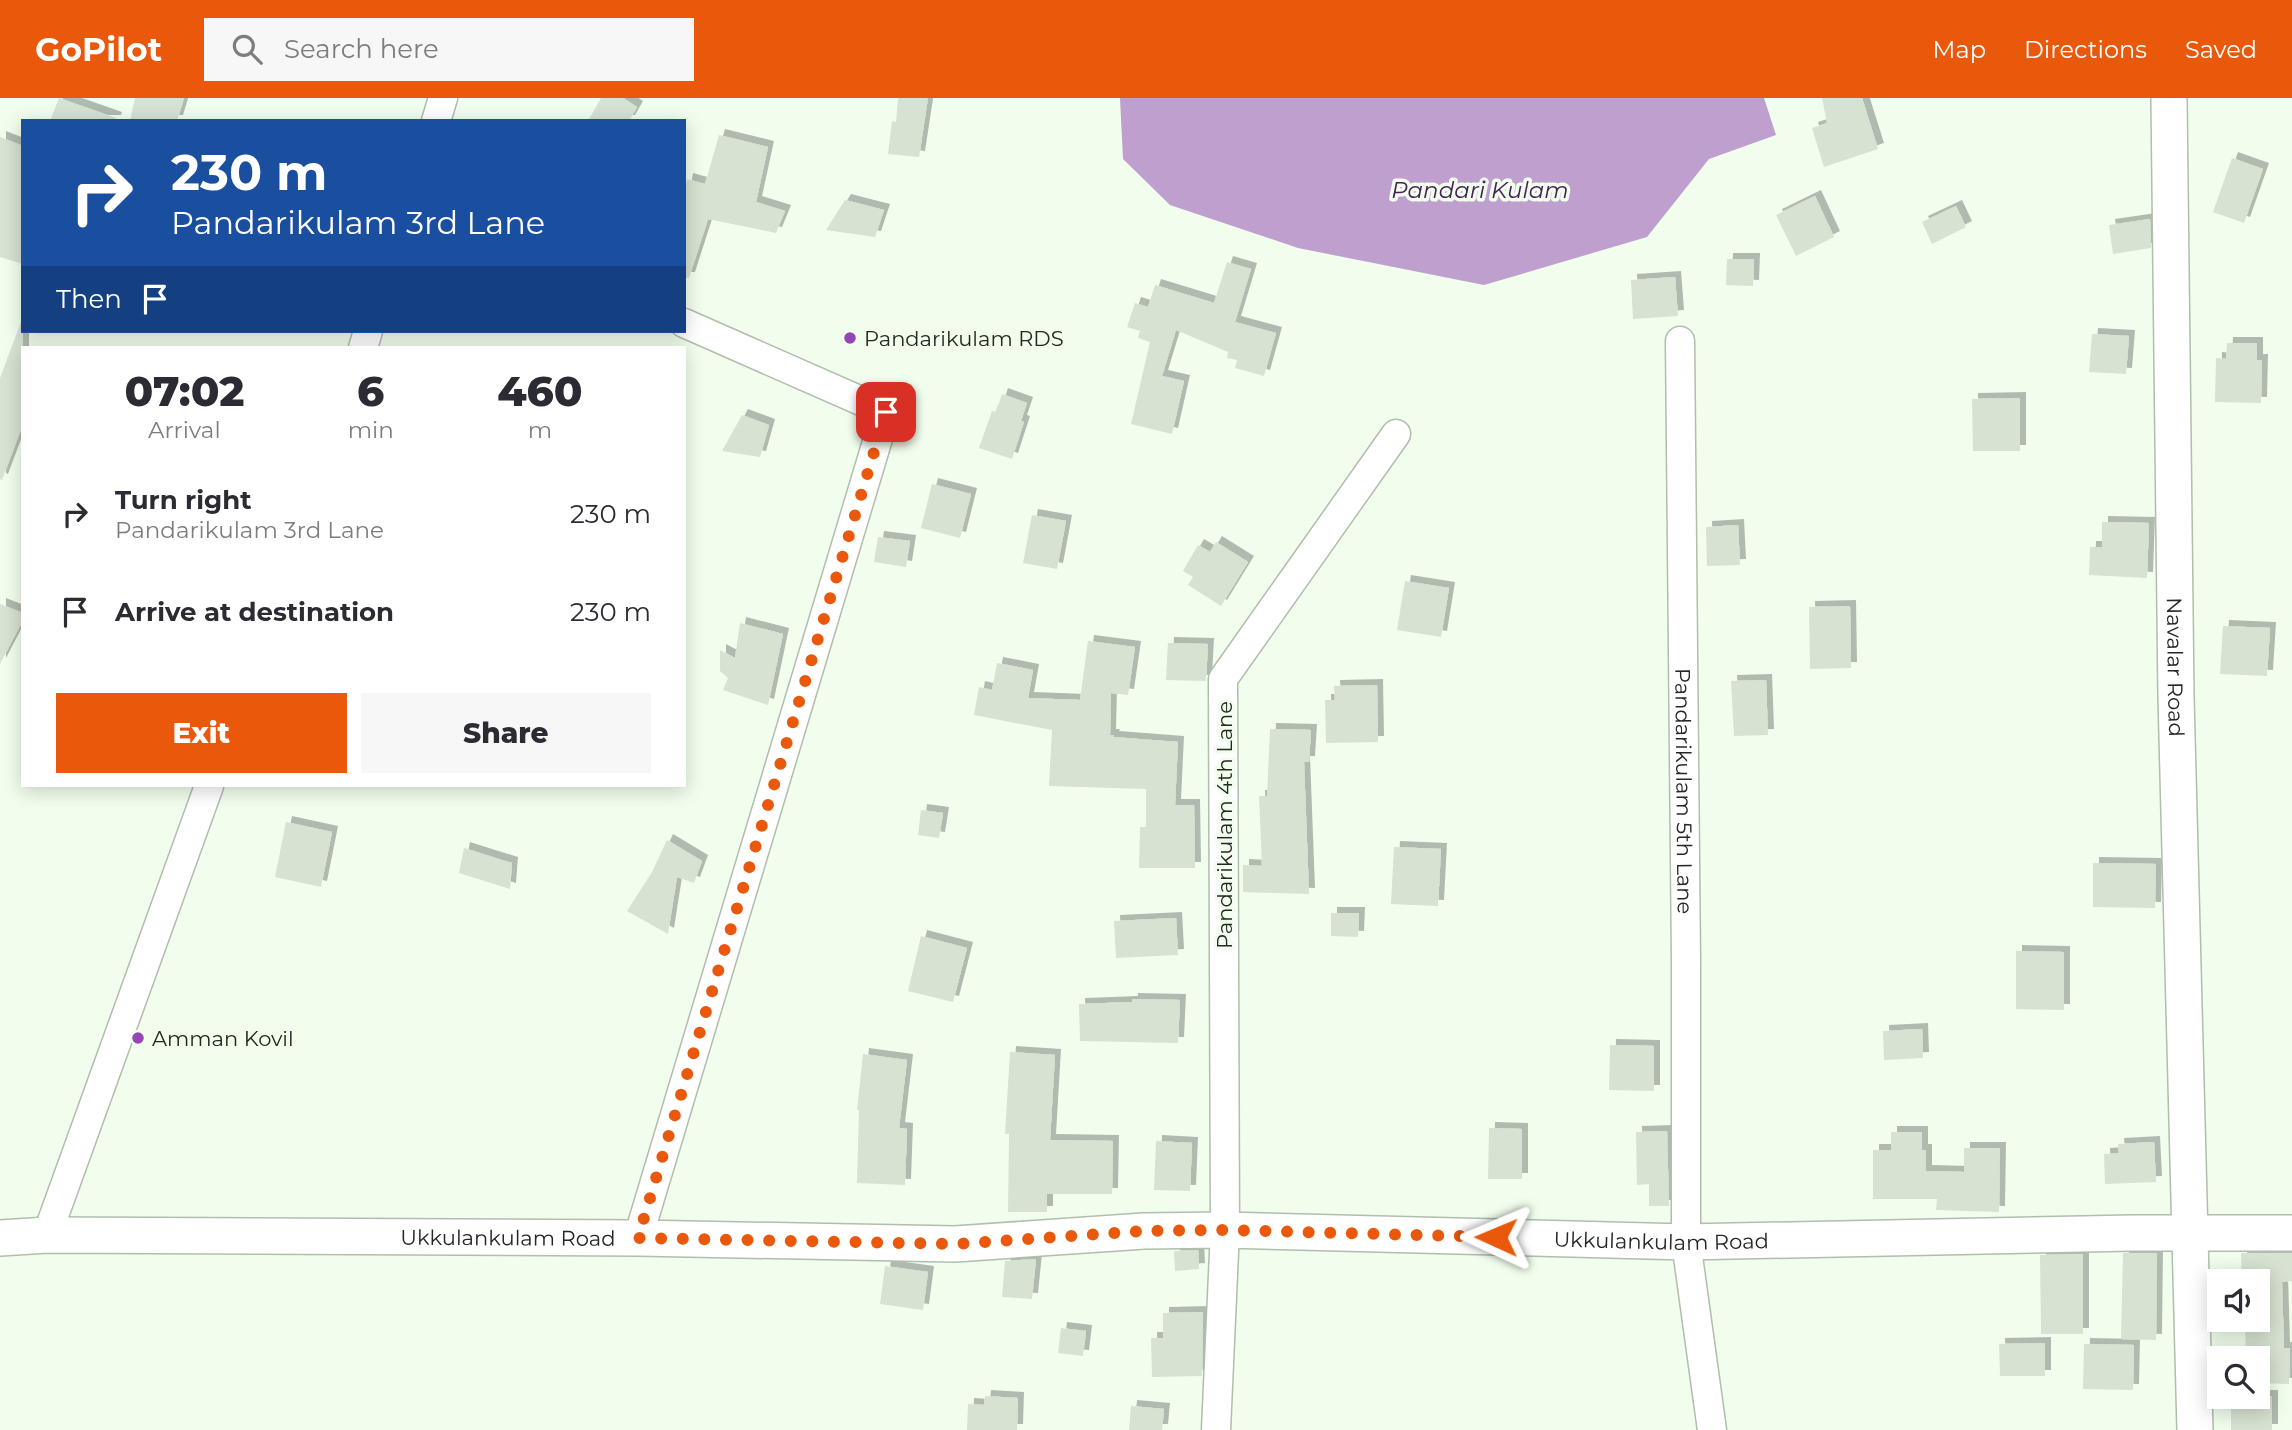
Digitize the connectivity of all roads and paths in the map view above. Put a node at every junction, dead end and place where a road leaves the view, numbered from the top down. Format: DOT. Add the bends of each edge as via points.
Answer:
graph roads {
  1 [pos="443,98"];
  2 [pos="2169,98"];
  3 [pos="437,119"];
  4 [pos="686,324"];
  5 [pos="1680,341"];
  6 [pos="1396,434"];
  7 [pos="209,787"];
  8 [pos="1224,1230"];
  9 [pos="2292,1233"];
  10 [pos="2189,1234"];
  11 [pos="47,1235"];
  12 [pos="0,1238"];
  13 [pos="638,1238"];
  14 [pos="1686,1242"];
  15 [pos="1216,1430"];
  16 [pos="1712,1430"];
  17 [pos="2195,1430"];
  1 -- 3 [label="street"];
  2 -- 10 [label="street, Navalar Road" via="2176,697"];
  4 -- 13 [label="street" via="886,412"];
  5 -- 14 [label="street, Pandarikulam 5th Lane"];
  6 -- 8 [label="street, Pandarikulam 4th Lane" via="1223,679"];
  7 -- 11 [label="street"];
  8 -- 13 [label="street, Ukkulankulam Road" via="955,1244"];
  8 -- 14 [label="street, Ukkulankulam Road"];
  8 -- 15 [label="street, Pandarikulam 4th Lane"];
  9 -- 10 [label="street, Ukkulankulam Road"];
  10 -- 14 [label="street, Ukkulankulam Road"];
  10 -- 17 [label="street, Navalar Road"];
  11 -- 12 [label="street, Ukkulankulam Road"];
  11 -- 13 [label="street, Ukkulankulam Road"];
  14 -- 16 [label="street, Pandarikulam 5th Lane"];
}
